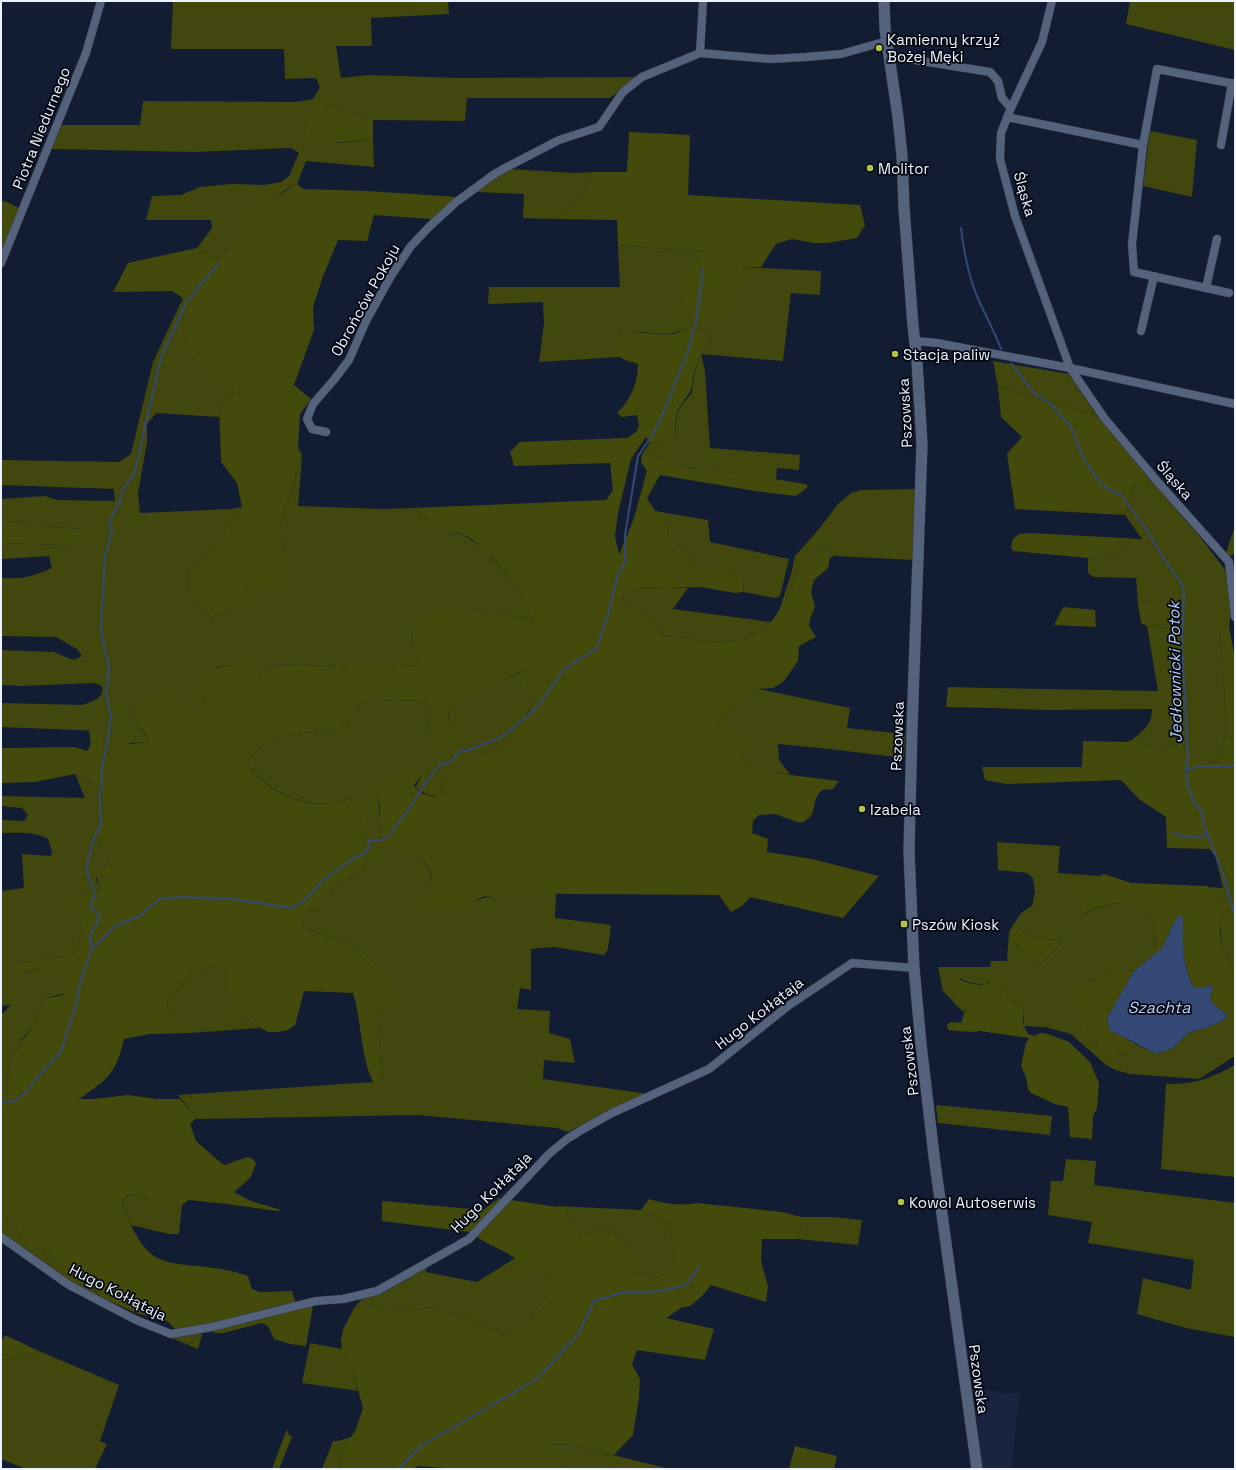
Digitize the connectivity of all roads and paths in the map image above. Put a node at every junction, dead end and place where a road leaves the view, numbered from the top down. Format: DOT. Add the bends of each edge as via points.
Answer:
graph roads {
  1 [pos="101,1"];
  2 [pos="703,1"];
  3 [pos="884,1"];
  4 [pos="1052,1"];
  5 [pos="887,41"];
  6 [pos="700,53"];
  7 [pos="890,56"];
  8 [pos="1233,84"];
  9 [pos="1011,108"];
  10 [pos="1007,117"];
  11 [pos="1143,145"];
  12 [pos="1221,145"];
  13 [pos="1217,239"];
  14 [pos="1,263"];
  15 [pos="1154,276"];
  16 [pos="1206,288"];
  17 [pos="1229,293"];
  18 [pos="1141,332"];
  19 [pos="915,341"];
  20 [pos="1070,368"];
  21 [pos="1235,404"];
  22 [pos="326,432"];
  23 [pos="1235,617"];
  24 [pos="914,968"];
  25 [pos="1,1237"];
  26 [pos="977,1469"];
  1 -- 14 [label="street, Piotra Niedurnego" via="86,54"];
  2 -- 6 [label="street"];
  3 -- 5 [label="main road, Pszowska"];
  4 -- 9 [label="street, Śląska" via="1042,42"];
  5 -- 6 [label="street, Obrońców Pokoju" via="841,54 806,57 771,58"];
  5 -- 7 [label="main road, Pszowska"];
  6 -- 22 [label="street, Obrońców Pokoju" via="642,77 623,92 599,127 559,140 505,168 455,203 429,227 411,246 387,284 366,321 349,360 313,404 307,419 312,429"];
  7 -- 9 [label="street" via="990,72 998,81 1002,98"];
  7 -- 19 [label="main road, Pszowska" via="902,156"];
  8 -- 11 [label="street" via="1157,69"];
  8 -- 12 [label="street"];
  9 -- 10 [label="street, Śląska"];
  10 -- 11 [label="street"];
  10 -- 20 [label="street, Śląska" via="1001,133 1000,159 1015,216"];
  11 -- 15 [label="street" via="1132,244 1134,272"];
  13 -- 16 [label="street"];
  15 -- 16 [label="street"];
  15 -- 18 [label="street"];
  16 -- 17 [label="street"];
  19 -- 20 [label="street"];
  19 -- 24 [label="main road, Pszowska" via="922,444 909,852"];
  20 -- 21 [label="street"];
  20 -- 23 [label="street, Śląska" via="1105,419 1229,562"];
  24 -- 25 [label="street, Hugo Kołłątaja" via="852,963 788,1006 709,1070 612,1113 567,1139 549,1154 469,1239 376,1291 343,1300 316,1301 212,1328 171,1334 136,1320 68,1285"];
  24 -- 26 [label="main road, Pszowska" via="934,1156"];
}
